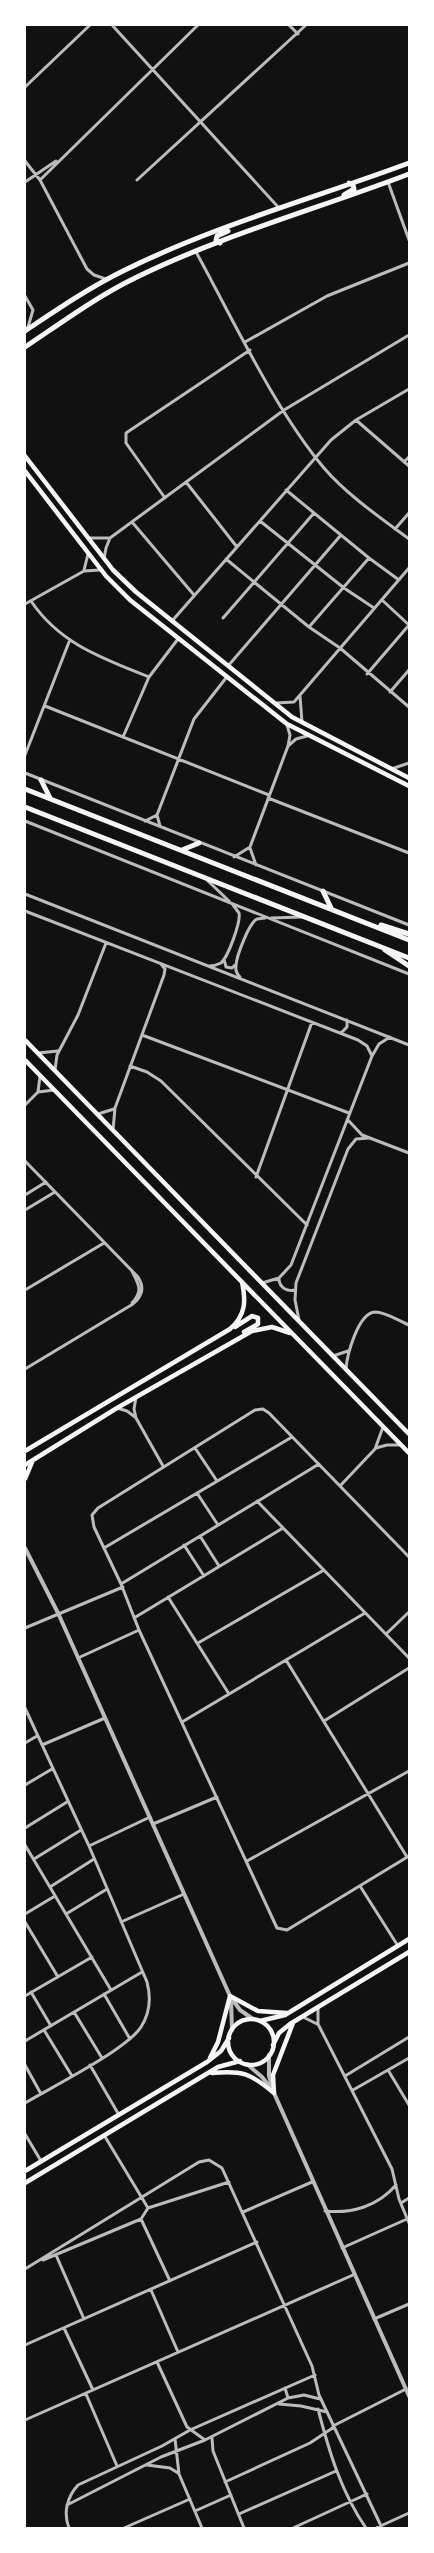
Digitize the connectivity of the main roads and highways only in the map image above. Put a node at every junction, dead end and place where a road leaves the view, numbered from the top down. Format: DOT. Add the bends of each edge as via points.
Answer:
graph roads {
  1 [pos="409,163"];
  2 [pos="409,174"];
  3 [pos="349,183"];
  4 [pos="312,210"];
  5 [pos="253,218"];
  6 [pos="221,242"];
  7 [pos="26,330"];
  8 [pos="25,347"];
  9 [pos="25,456"];
  10 [pos="25,470"];
  11 [pos="409,778"];
  12 [pos="41,780"];
  13 [pos="409,786"];
  14 [pos="25,789"];
  15 [pos="50,798"];
  16 [pos="25,807"];
  17 [pos="199,842"];
  18 [pos="182,850"];
  19 [pos="323,891"];
  20 [pos="331,908"];
  21 [pos="352,917"];
  22 [pos="409,934"];
  23 [pos="409,940"];
  24 [pos="383,948"];
  25 [pos="409,958"];
  26 [pos="409,966"];
  27 [pos="25,1040"];
  28 [pos="25,1060"];
  29 [pos="241,1281"];
  30 [pos="230,1329"];
  31 [pos="294,1336"];
  32 [pos="236,1340"];
  33 [pos="407,1430"];
  34 [pos="409,1434"];
  35 [pos="25,1446"];
  36 [pos="34,1446"];
  37 [pos="25,1450"];
  38 [pos="409,1453"];
  39 [pos="35,1458"];
  40 [pos="25,1465"];
  41 [pos="25,1479"];
  42 [pos="409,1940"];
  43 [pos="409,1952"];
  44 [pos="288,2013"];
  45 [pos="260,2021"];
  46 [pos="294,2021"];
  47 [pos="229,2038"];
  48 [pos="273,2045"];
  49 [pos="240,2061"];
  50 [pos="207,2062"];
  51 [pos="209,2073"];
  52 [pos="25,2171"];
  53 [pos="25,2183"];
  1 -- 3 [label="main road"];
  2 -- 4 [label="main road"];
  3 -- 4 [label="main road" via="353,185 353,191"];
  3 -- 5 [label="main road"];
  4 -- 6 [label="main road"];
  5 -- 6 [label="main road" via="217,236 217,242"];
  5 -- 7 [label="main road" via="107,279"];
  6 -- 8 [label="main road" via="120,285"];
  9 -- 11 [label="main road" via="128,586 272,703 303,724"];
  10 -- 13 [label="main road" via="88,554 130,600 287,724"];
  12 -- 15 [label="main road"];
  14 -- 15 [label="main road"];
  15 -- 18 [label="main road"];
  16 -- 24 [label="main road"];
  17 -- 18 [label="main road"];
  18 -- 20 [label="main road"];
  19 -- 20 [label="main road"];
  20 -- 21 [label="main road"];
  21 -- 22 [label="main road"];
  21 -- 23 [label="main road"];
  24 -- 25 [label="main road"];
  24 -- 26 [label="main road"];
  27 -- 33 [label="main road"];
  28 -- 29 [label="main road"];
  29 -- 30 [label="main road" via="244,1308 238,1322"];
  29 -- 31 [label="main road"];
  30 -- 32 [label="main road" via="253,1316 259,1319 258,1324"];
  30 -- 36 [label="main road"];
  31 -- 32 [label="main road" via="279,1328 268,1327"];
  31 -- 38 [label="main road"];
  32 -- 39 [label="main road"];
  33 -- 34 [label="main road"];
  35 -- 36 [label="main road"];
  36 -- 37 [label="main road"];
  39 -- 40 [label="main road"];
  39 -- 41 [label="main road"];
  42 -- 44 [label="main road"];
  43 -- 46 [label="main road"];
  44 -- 45 [label="main road"];
  44 -- 50 [label="main road" via="258,2011 230,1996 216,2047"];
  45 -- 47 [label="main road" via="239,2022"];
  45 -- 48 [label="main road" via="270,2030"];
  46 -- 48 [label="main road" via="282,2030"];
  46 -- 51 [label="main road" via="275,2070 274,2093 243,2073"];
  47 -- 49 [label="main road" via="230,2050"];
  47 -- 50 [label="main road" via="221,2051"];
  48 -- 49 [label="main road" via="270,2055 259,2063"];
  49 -- 51 [label="main road" via="227,2063"];
  50 -- 52 [label="main road"];
  51 -- 53 [label="main road"];
}
